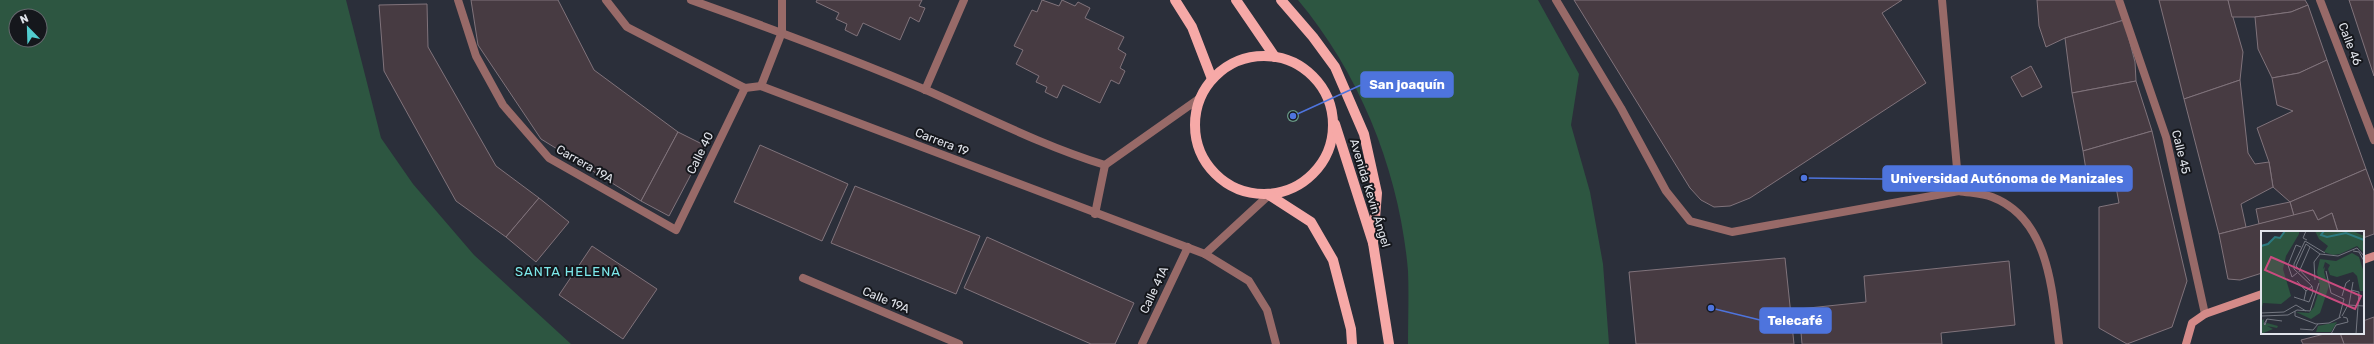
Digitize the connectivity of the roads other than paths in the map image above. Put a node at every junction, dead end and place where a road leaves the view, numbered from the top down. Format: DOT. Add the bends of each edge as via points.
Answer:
graph roads {
  1 [pos="458,0"];
  2 [pos="606,0"];
  3 [pos="690,0"];
  4 [pos="782,0"];
  5 [pos="964,0"];
  6 [pos="1175,0"];
  7 [pos="1236,0"];
  8 [pos="1281,0"];
  9 [pos="1556,0"];
  10 [pos="1942,0"];
  11 [pos="2119,0"];
  12 [pos="2320,0"];
  13 [pos="782,32"];
  14 [pos="1275,56"];
  15 [pos="1212,79"];
  16 [pos="761,86"];
  17 [pos="745,88"];
  18 [pos="925,90"];
  19 [pos="1200,98"];
  20 [pos="1334,121"];
  21 [pos="2374,140"];
  22 [pos="1105,165"];
  23 [pos="1959,191"];
  24 [pos="1269,195"];
  25 [pos="1096,214"];
  26 [pos="676,230"];
  27 [pos="1373,243"];
  28 [pos="1188,247"];
  29 [pos="1205,254"];
  30 [pos="2374,256"];
  31 [pos="2364,260"];
  32 [pos="803,278"];
  33 [pos="2261,294"];
  34 [pos="2205,314"];
  35 [pos="959,344"];
  36 [pos="1142,344"];
  37 [pos="1276,344"];
  38 [pos="1352,344"];
  39 [pos="1389,344"];
  40 [pos="2059,344"];
  41 [pos="2186,344"];
  1 -- 26 [label="street, Carrera 19A" via="476,56 503,105 549,158"];
  2 -- 17 [label="street" via="627,26"];
  3 -- 13 [label="street"];
  4 -- 13 [label="street"];
  5 -- 18 [label="street"];
  6 -- 15 [label="main road" via="1192,27"];
  7 -- 14 [label="main road"];
  8 -- 27 [label="main road" via="1335,67 1364,134 1377,193"];
  9 -- 23 [label="street" via="1621,108 1666,191 1690,221 1732,232"];
  10 -- 23 [label="street"];
  11 -- 34 [label="street, Calle 45" via="2166,137"];
  12 -- 21 [label="street, Calle 46"];
  13 -- 16 [label="street"];
  13 -- 18 [label="street"];
  14 -- 15 [label="main road" via="1252,57 1230,64"];
  14 -- 20 [label="main road" via="1297,64 1316,78 1328,98"];
  15 -- 19 [label="main road"];
  16 -- 17 [label="street, Carrera 19"];
  16 -- 25 [label="street, Carrera 19"];
  17 -- 26 [label="street, Calle 40"];
  18 -- 22 [label="street" via="1072,155"];
  19 -- 22 [label="street"];
  19 -- 24 [label="main road" via="1194,120 1196,142 1205,162 1220,180 1240,190"];
  20 -- 24 [label="main road" via="1331,143 1321,164 1304,182"];
  20 -- 27 [label="main road, Avenida Kevin Ángel"];
  22 -- 25 [label="street"];
  23 -- 40 [label="street" via="1992,196 2028,223 2040,247 2050,279"];
  24 -- 29 [label="street"];
  24 -- 38 [label="main road" via="1311,222 1333,260 1351,329"];
  25 -- 28 [label="street, Carrera 19"];
  27 -- 39 [label="main road, Avenida Kevin Ángel"];
  28 -- 29 [label="street, Carrera 19"];
  28 -- 36 [label="street, Calle 41A"];
  29 -- 37 [label="street, Carrera 19" via="1249,281 1267,310"];
  30 -- 31 [label="main road"];
  32 -- 35 [label="street, Calle 19A"];
  33 -- 34 [label="main road"];
  34 -- 41 [label="main road" via="2192,323"];
}
